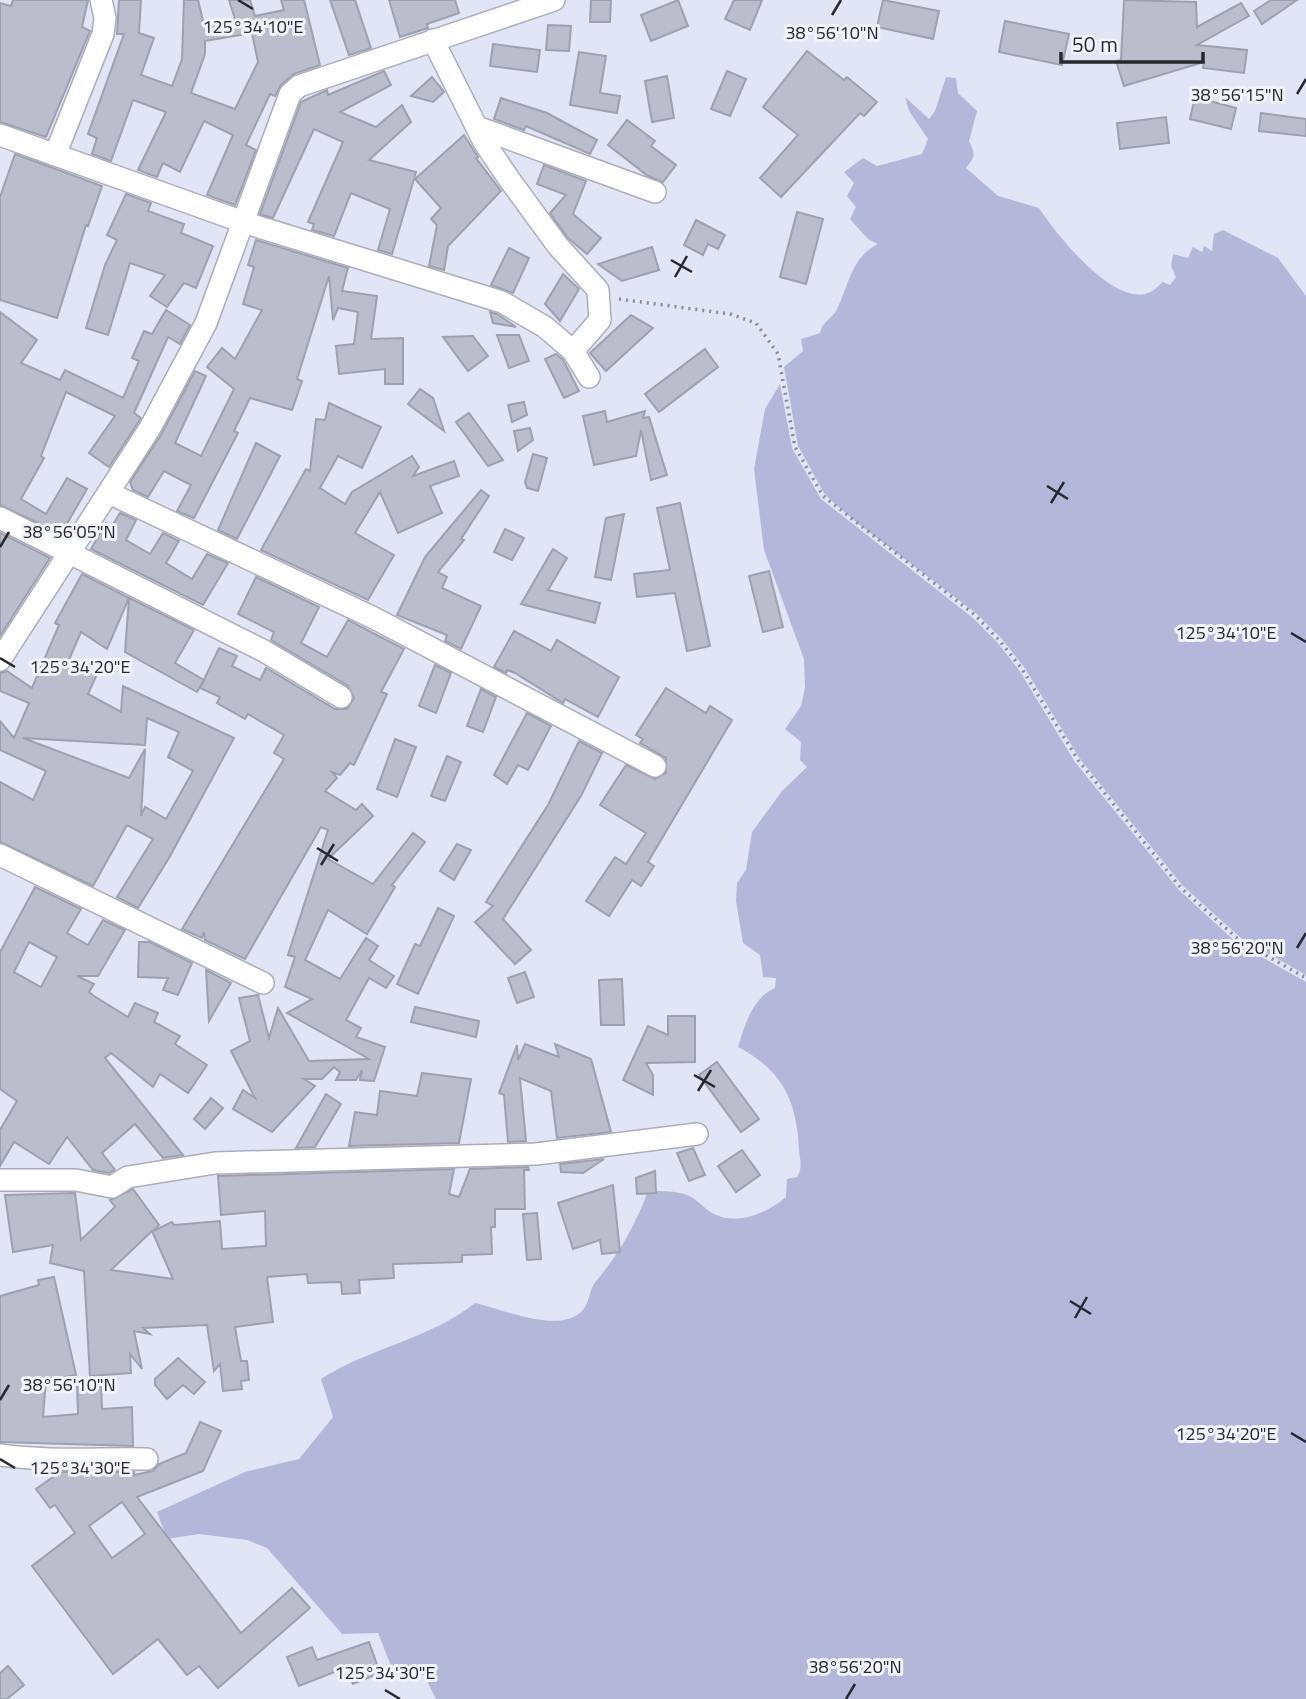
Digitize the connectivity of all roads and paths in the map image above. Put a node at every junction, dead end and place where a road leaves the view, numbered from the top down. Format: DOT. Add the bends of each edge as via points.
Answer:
graph roads {
  1 [pos="100,0"];
  2 [pos="554,0"];
  3 [pos="433,40"];
  4 [pos="477,127"];
  5 [pos="0,135"];
  6 [pos="55,155"];
  7 [pos="655,192"];
  8 [pos="243,222"];
  9 [pos="600,297"];
  10 [pos="573,351"];
  11 [pos="589,377"];
  12 [pos="108,493"];
  13 [pos="0,518"];
  14 [pos="70,554"];
  15 [pos="0,660"];
  16 [pos="341,697"];
  17 [pos="655,766"];
  18 [pos="0,855"];
  19 [pos="1306,978"];
  20 [pos="263,983"];
  21 [pos="697,1133"];
  22 [pos="0,1180"];
  23 [pos="0,1455"];
  24 [pos="147,1459"];
  1 -- 6 [label="street" via="103,34"];
  2 -- 3 [label="street"];
  3 -- 4 [label="street"];
  3 -- 8 [label="street" via="299,86 290,94"];
  4 -- 7 [label="street"];
  4 -- 9 [label="street" via="509,179"];
  5 -- 6 [label="street"];
  6 -- 8 [label="street"];
  8 -- 10 [label="street" via="502,302 545,327"];
  8 -- 12 [label="street" via="206,323 150,428"];
  9 -- 10 [label="street" via="600,320"];
  9 -- 19 [label="path" via="730,314 756,323 778,354 795,447 823,496 975,615 999,640 1022,668 1078,760 1181,888 1239,940"];
  10 -- 11 [label="street"];
  12 -- 14 [label="street"];
  12 -- 17 [label="street" via="374,618"];
  13 -- 14 [label="street"];
  14 -- 15 [label="street"];
  14 -- 16 [label="street" via="264,651"];
  18 -- 20 [label="street"];
  21 -- 22 [label="street" via="536,1154 215,1163 128,1177 112,1187 76,1180"];
  23 -- 24 [label="street" via="42,1461"];
}
